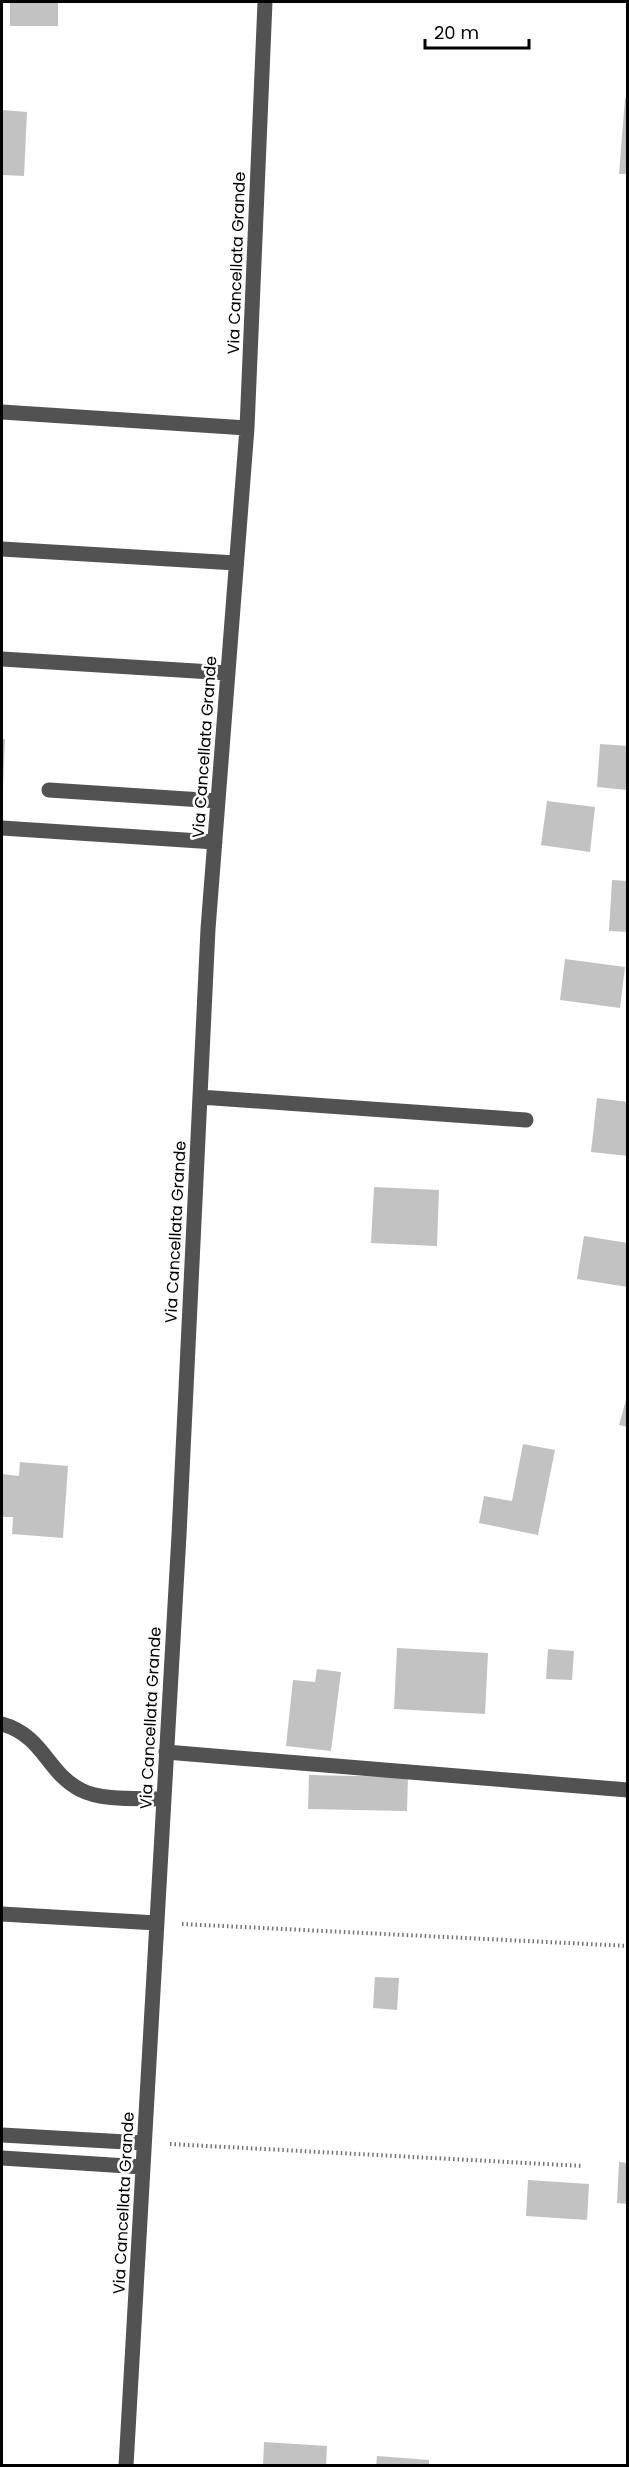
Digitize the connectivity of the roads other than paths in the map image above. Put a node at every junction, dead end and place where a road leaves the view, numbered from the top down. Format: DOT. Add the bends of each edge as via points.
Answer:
graph roads {
  1 [pos="265,2"];
  2 [pos="2,412"];
  3 [pos="247,428"];
  4 [pos="2,549"];
  5 [pos="236,563"];
  6 [pos="2,659"];
  7 [pos="228,673"];
  8 [pos="50,790"];
  9 [pos="218,801"];
  10 [pos="2,828"];
  11 [pos="215,842"];
  12 [pos="200,1097"];
  13 [pos="526,1120"];
  14 [pos="2,1724"];
  15 [pos="166,1752"];
  16 [pos="627,1790"];
  17 [pos="164,1800"];
  18 [pos="2,1914"];
  19 [pos="157,1923"];
  20 [pos="2,2134"];
  21 [pos="144,2143"];
  22 [pos="2,2158"];
  23 [pos="143,2167"];
  24 [pos="126,2466"];
  1 -- 3 [label="street, Via Cancellata Grande"];
  2 -- 3 [label="street"];
  3 -- 5 [label="street, Via Cancellata Grande"];
  4 -- 5 [label="street"];
  5 -- 7 [label="street, Via Cancellata Grande"];
  6 -- 7 [label="street"];
  7 -- 9 [label="street, Via Cancellata Grande"];
  8 -- 9 [label="street"];
  9 -- 11 [label="street, Via Cancellata Grande"];
  10 -- 11 [label="street"];
  11 -- 12 [label="street, Via Cancellata Grande"];
  12 -- 13 [label="street"];
  12 -- 15 [label="street, Via Cancellata Grande"];
  14 -- 17 [label="street" via="34,1741 62,1777 83,1791"];
  15 -- 16 [label="street"];
  15 -- 17 [label="street, Via Cancellata Grande"];
  17 -- 19 [label="street, Via Cancellata Grande"];
  18 -- 19 [label="street"];
  19 -- 21 [label="street, Via Cancellata Grande"];
  20 -- 21 [label="street"];
  21 -- 23 [label="street, Via Cancellata Grande"];
  22 -- 23 [label="street"];
  23 -- 24 [label="street, Via Cancellata Grande"];
}
